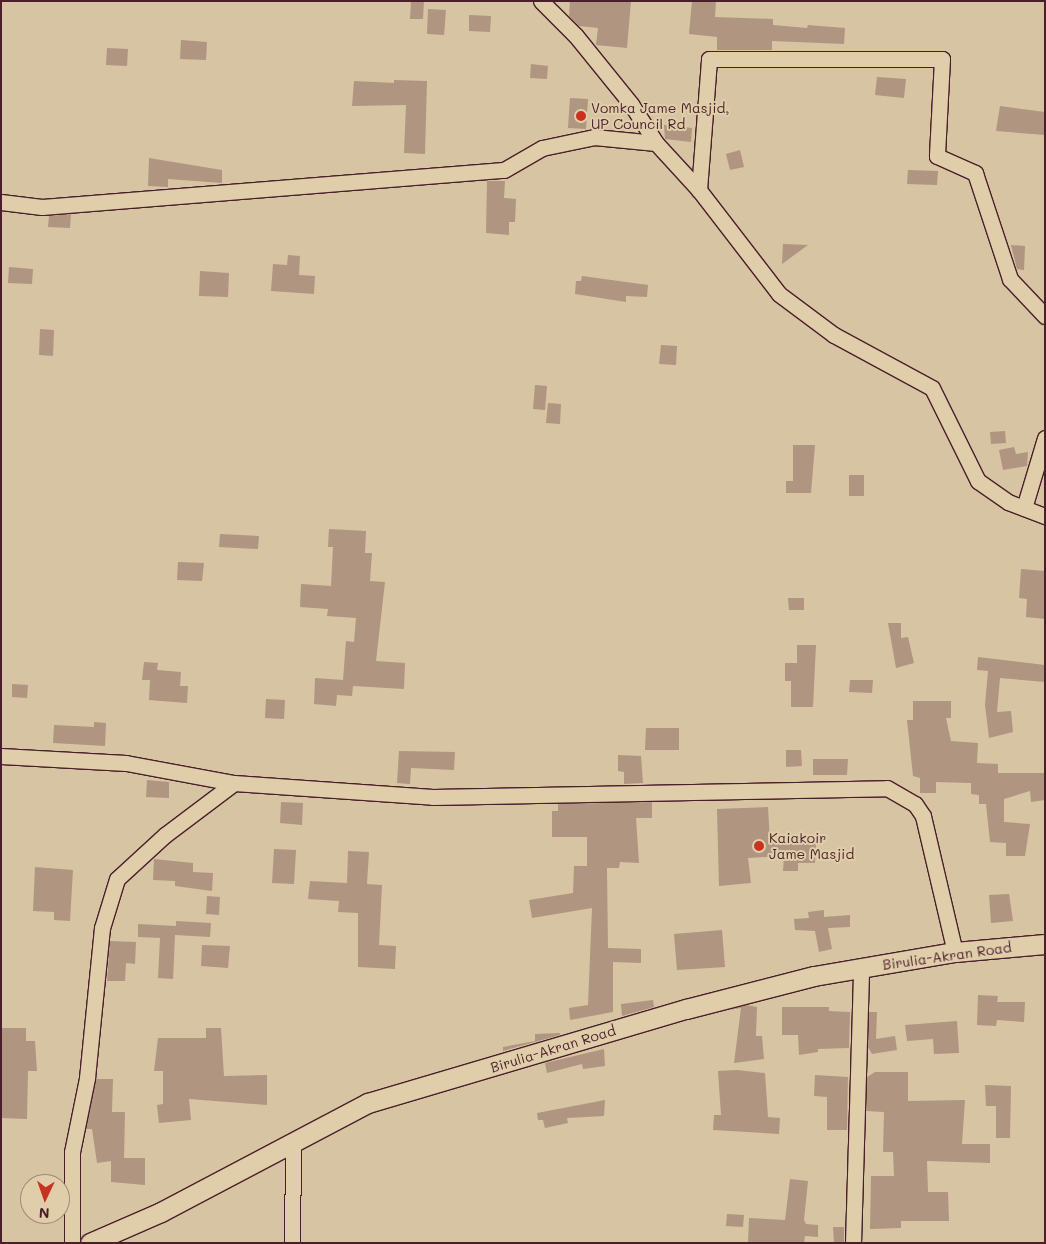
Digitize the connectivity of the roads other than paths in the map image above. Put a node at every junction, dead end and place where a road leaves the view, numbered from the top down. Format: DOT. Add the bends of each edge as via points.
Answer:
graph roads {
  1 [pos="541,1"];
  2 [pos="656,143"];
  3 [pos="699,190"];
  4 [pos="1,202"];
  5 [pos="1045,316"];
  6 [pos="1045,438"];
  7 [pos="1024,508"];
  8 [pos="1045,516"];
  9 [pos="1,756"];
  10 [pos="234,783"];
  11 [pos="1045,944"];
  12 [pos="955,952"];
  13 [pos="861,968"];
  14 [pos="293,1143"];
  15 [pos="72,1243"];
  16 [pos="90,1243"];
  17 [pos="292,1243"];
  18 [pos="853,1243"];
  1 -- 2 [label="street" via="576,36 619,89"];
  2 -- 3 [label="street"];
  2 -- 4 [label="street" via="594,136 542,148 504,170 42,207"];
  3 -- 5 [label="street" via="709,59 942,59 937,156 975,173 1010,279"];
  3 -- 7 [label="street" via="779,294 834,335 932,388 978,481"];
  6 -- 7 [label="street"];
  7 -- 8 [label="street"];
  9 -- 10 [label="street" via="126,763"];
  10 -- 12 [label="street" via="433,797 887,788 915,804 923,816"];
  10 -- 15 [label="street" via="165,836 118,880 102,928 87,1078 72,1152"];
  11 -- 12 [label="street, Birulia-Akran Road"];
  12 -- 13 [label="street, Birulia-Akran Road"];
  13 -- 14 [label="street, Birulia-Akran Road" via="686,1009 368,1103"];
  13 -- 18 [label="street"];
  14 -- 16 [label="street, Birulia-Akran Road" via="161,1212"];
  14 -- 17 [label="street"];
}
